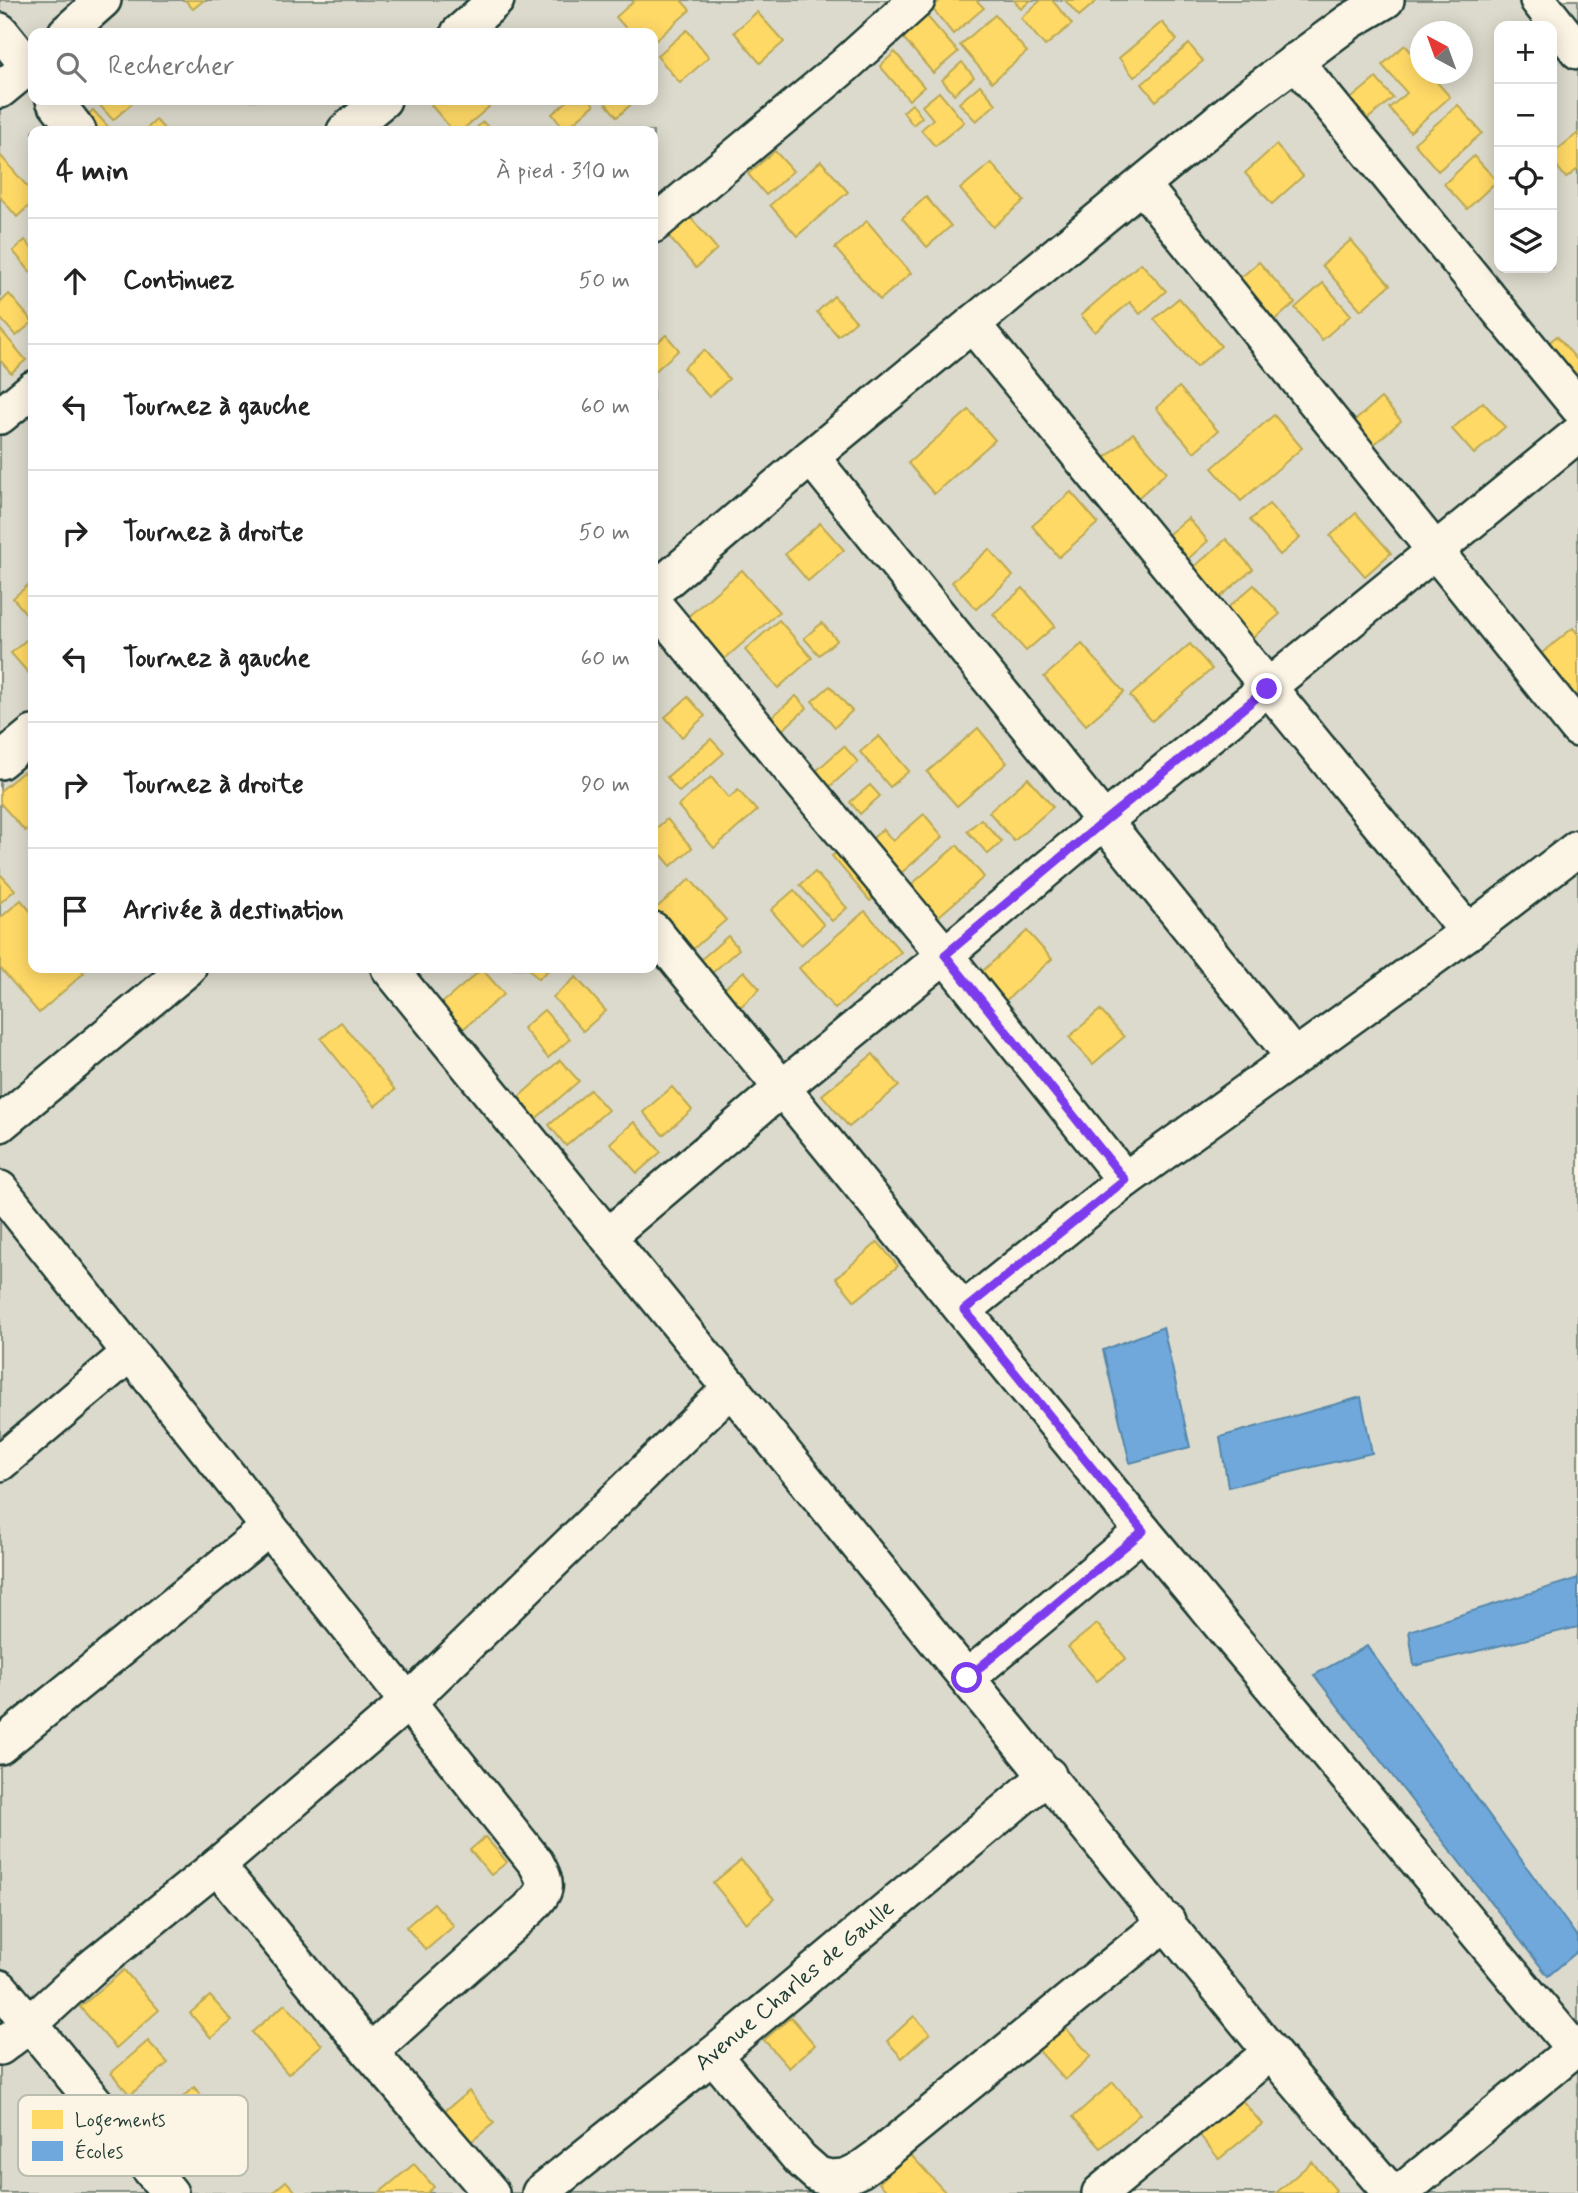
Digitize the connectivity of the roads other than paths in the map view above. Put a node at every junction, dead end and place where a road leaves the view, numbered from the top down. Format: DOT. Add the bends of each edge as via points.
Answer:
graph roads {
  1 [pos="103,0"];
  2 [pos="496,0"];
  3 [pos="917,0"];
  4 [pos="1384,0"];
  5 [pos="1538,0"];
  6 [pos="72,28"];
  7 [pos="465,28"];
  8 [pos="0,31"];
  9 [pos="1578,51"];
  10 [pos="1295,61"];
  11 [pos="28,62"];
  12 [pos="28,70"];
  13 [pos="0,90"];
  14 [pos="58,105"];
  15 [pos="377,105"];
  16 [pos="74,126"];
  17 [pos="351,126"];
  18 [pos="1142,186"];
  19 [pos="658,221"];
  20 [pos="972,324"];
  21 [pos="28,393"];
  22 [pos="1578,407"];
  23 [pos="0,416"];
  24 [pos="1578,434"];
  25 [pos="811,457"];
  26 [pos="1435,552"];
  27 [pos="658,588"];
  28 [pos="658,609"];
  29 [pos="1267,689"];
  30 [pos="1578,729"];
  31 [pos="28,738"];
  32 [pos="0,761"];
  33 [pos="1103,822"];
  34 [pos="1578,848"];
  35 [pos="1468,932"];
  36 [pos="658,936"];
  37 [pos="945,955"];
  38 [pos="182,973"];
  39 [pos="393,973"];
  40 [pos="1294,1057"];
  41 [pos="782,1088"];
  42 [pos="0,1124"];
  43 [pos="1125,1180"];
  44 [pos="0,1189"];
  45 [pos="608,1236"];
  46 [pos="964,1310"];
  47 [pos="130,1353"];
  48 [pos="732,1387"];
  49 [pos="0,1463"];
  50 [pos="269,1528"];
  51 [pos="1143,1531"];
  52 [pos="967,1678"];
  53 [pos="409,1701"];
  54 [pos="0,1746"];
  55 [pos="1048,1775"];
  56 [pos="217,1866"];
  57 [pos="1167,1921"];
  58 [pos="0,1989"];
  59 [pos="29,2025"];
  60 [pos="0,2047"];
  61 [pos="1576,2048"];
  62 [pos="370,2052"];
  63 [pos="1272,2052"];
  64 [pos="713,2055"];
  65 [pos="88,2095"];
  66 [pos="156,2176"];
  67 [pos="170,2193"];
  68 [pos="491,2193"];
  69 [pos="540,2193"];
  70 [pos="1100,2193"];
  71 [pos="1391,2193"];
  72 [pos="1400,2193"];
  1 -- 6 [label="street"];
  2 -- 7 [label="street"];
  3 -- 19 [label="street"];
  4 -- 10 [label="street"];
  5 -- 9 [label="street"];
  8 -- 11 [label="street"];
  10 -- 18 [label="street"];
  10 -- 22 [label="street"];
  12 -- 13 [label="street"];
  14 -- 16 [label="street"];
  15 -- 17 [label="street"];
  18 -- 20 [label="street"];
  18 -- 26 [label="street"];
  20 -- 25 [label="street"];
  20 -- 29 [label="street"];
  21 -- 23 [label="street"];
  24 -- 26 [label="street"];
  25 -- 27 [label="street"];
  25 -- 33 [label="street"];
  26 -- 29 [label="street"];
  26 -- 30 [label="street"];
  28 -- 37 [label="street"];
  29 -- 33 [label="street"];
  29 -- 35 [label="street"];
  31 -- 32 [label="street"];
  33 -- 37 [label="street"];
  33 -- 40 [label="street"];
  34 -- 35 [label="street"];
  35 -- 40 [label="street"];
  36 -- 41 [label="street"];
  37 -- 41 [label="street"];
  37 -- 43 [label="street"];
  38 -- 42 [label="street"];
  39 -- 45 [label="street"];
  40 -- 43 [label="street"];
  41 -- 45 [label="street"];
  41 -- 46 [label="street"];
  43 -- 46 [label="street"];
  44 -- 47 [label="street"];
  45 -- 48 [label="street"];
  46 -- 51 [label="street"];
  47 -- 49 [label="street"];
  47 -- 50 [label="street"];
  48 -- 52 [label="street"];
  48 -- 53 [label="street"];
  50 -- 53 [label="street"];
  50 -- 54 [label="street"];
  51 -- 52 [label="street"];
  51 -- 61 [label="street"];
  52 -- 55 [label="street"];
  53 -- 56 [label="street"];
  53 -- 62 [label="street" via="536,1863 546,1887 529,1909"];
  55 -- 57 [label="street"];
  55 -- 64 [label="street, Avenue Charles de Gaulle"];
  56 -- 59 [label="street"];
  56 -- 62 [label="street"];
  57 -- 63 [label="street"];
  57 -- 64 [label="street" via="878,2157 845,2177 818,2175 800,2159"];
  58 -- 59 [label="street"];
  59 -- 60 [label="street"];
  59 -- 65 [label="street"];
  61 -- 72 [label="street"];
  62 -- 68 [label="street"];
  63 -- 70 [label="street"];
  63 -- 71 [label="street"];
  64 -- 69 [label="street, Avenue Charles de Gaulle"];
  66 -- 67 [label="street"];
}
